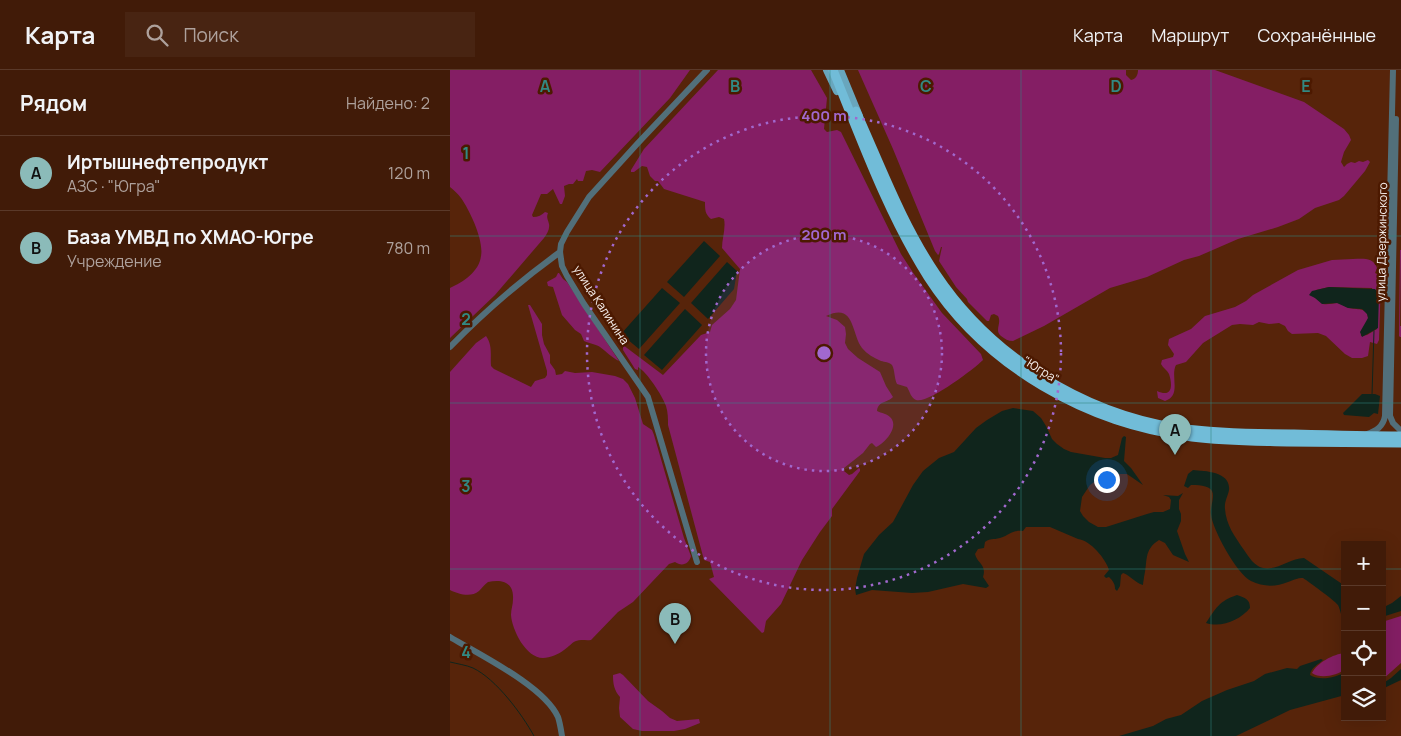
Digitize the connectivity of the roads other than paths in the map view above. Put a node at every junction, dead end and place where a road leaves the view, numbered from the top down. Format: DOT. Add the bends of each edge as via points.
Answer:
graph roads {
  1 [pos="707,70"];
  2 [pos="827,70"];
  3 [pos="833,70"];
  4 [pos="839,70"];
  5 [pos="1396,71"];
  6 [pos="869,149"];
  7 [pos="560,252"];
  8 [pos="450,348"];
  9 [pos="1388,415"];
  10 [pos="1401,431"];
  11 [pos="1220,432"];
  12 [pos="1372,432"];
  13 [pos="1362,436"];
  14 [pos="1401,436"];
  15 [pos="1401,444"];
  16 [pos="697,562"];
  17 [pos="450,637"];
  18 [pos="562,736"];
  1 -- 7 [label="street" via="589,197 567,232"];
  2 -- 6 [label="main road"];
  3 -- 6 [label="highway, \"Югра\""];
  4 -- 6 [label="highway, \"Югра\""];
  5 -- 9 [label="street, улица Дзержинского"];
  6 -- 11 [label="highway, \"Югра\"" via="936,274 966,313 1011,356 1066,390 1115,411 1162,425"];
  6 -- 15 [label="highway, \"Югра\"" via="908,241 938,291 987,346 1049,390 1103,415 1174,435 1232,440"];
  7 -- 8 [label="street" via="517,284"];
  7 -- 16 [label="street, улица Калинина" via="567,276 648,397"];
  9 -- 10 [label="street"];
  9 -- 12 [label="street"];
  11 -- 12 [label="street"];
  11 -- 13 [label="highway, \"Югра\""];
  12 -- 13 [label="street"];
  13 -- 14 [label="highway, \"Югра\""];
  17 -- 18 [label="street" via="538,693 558,717"];
}
